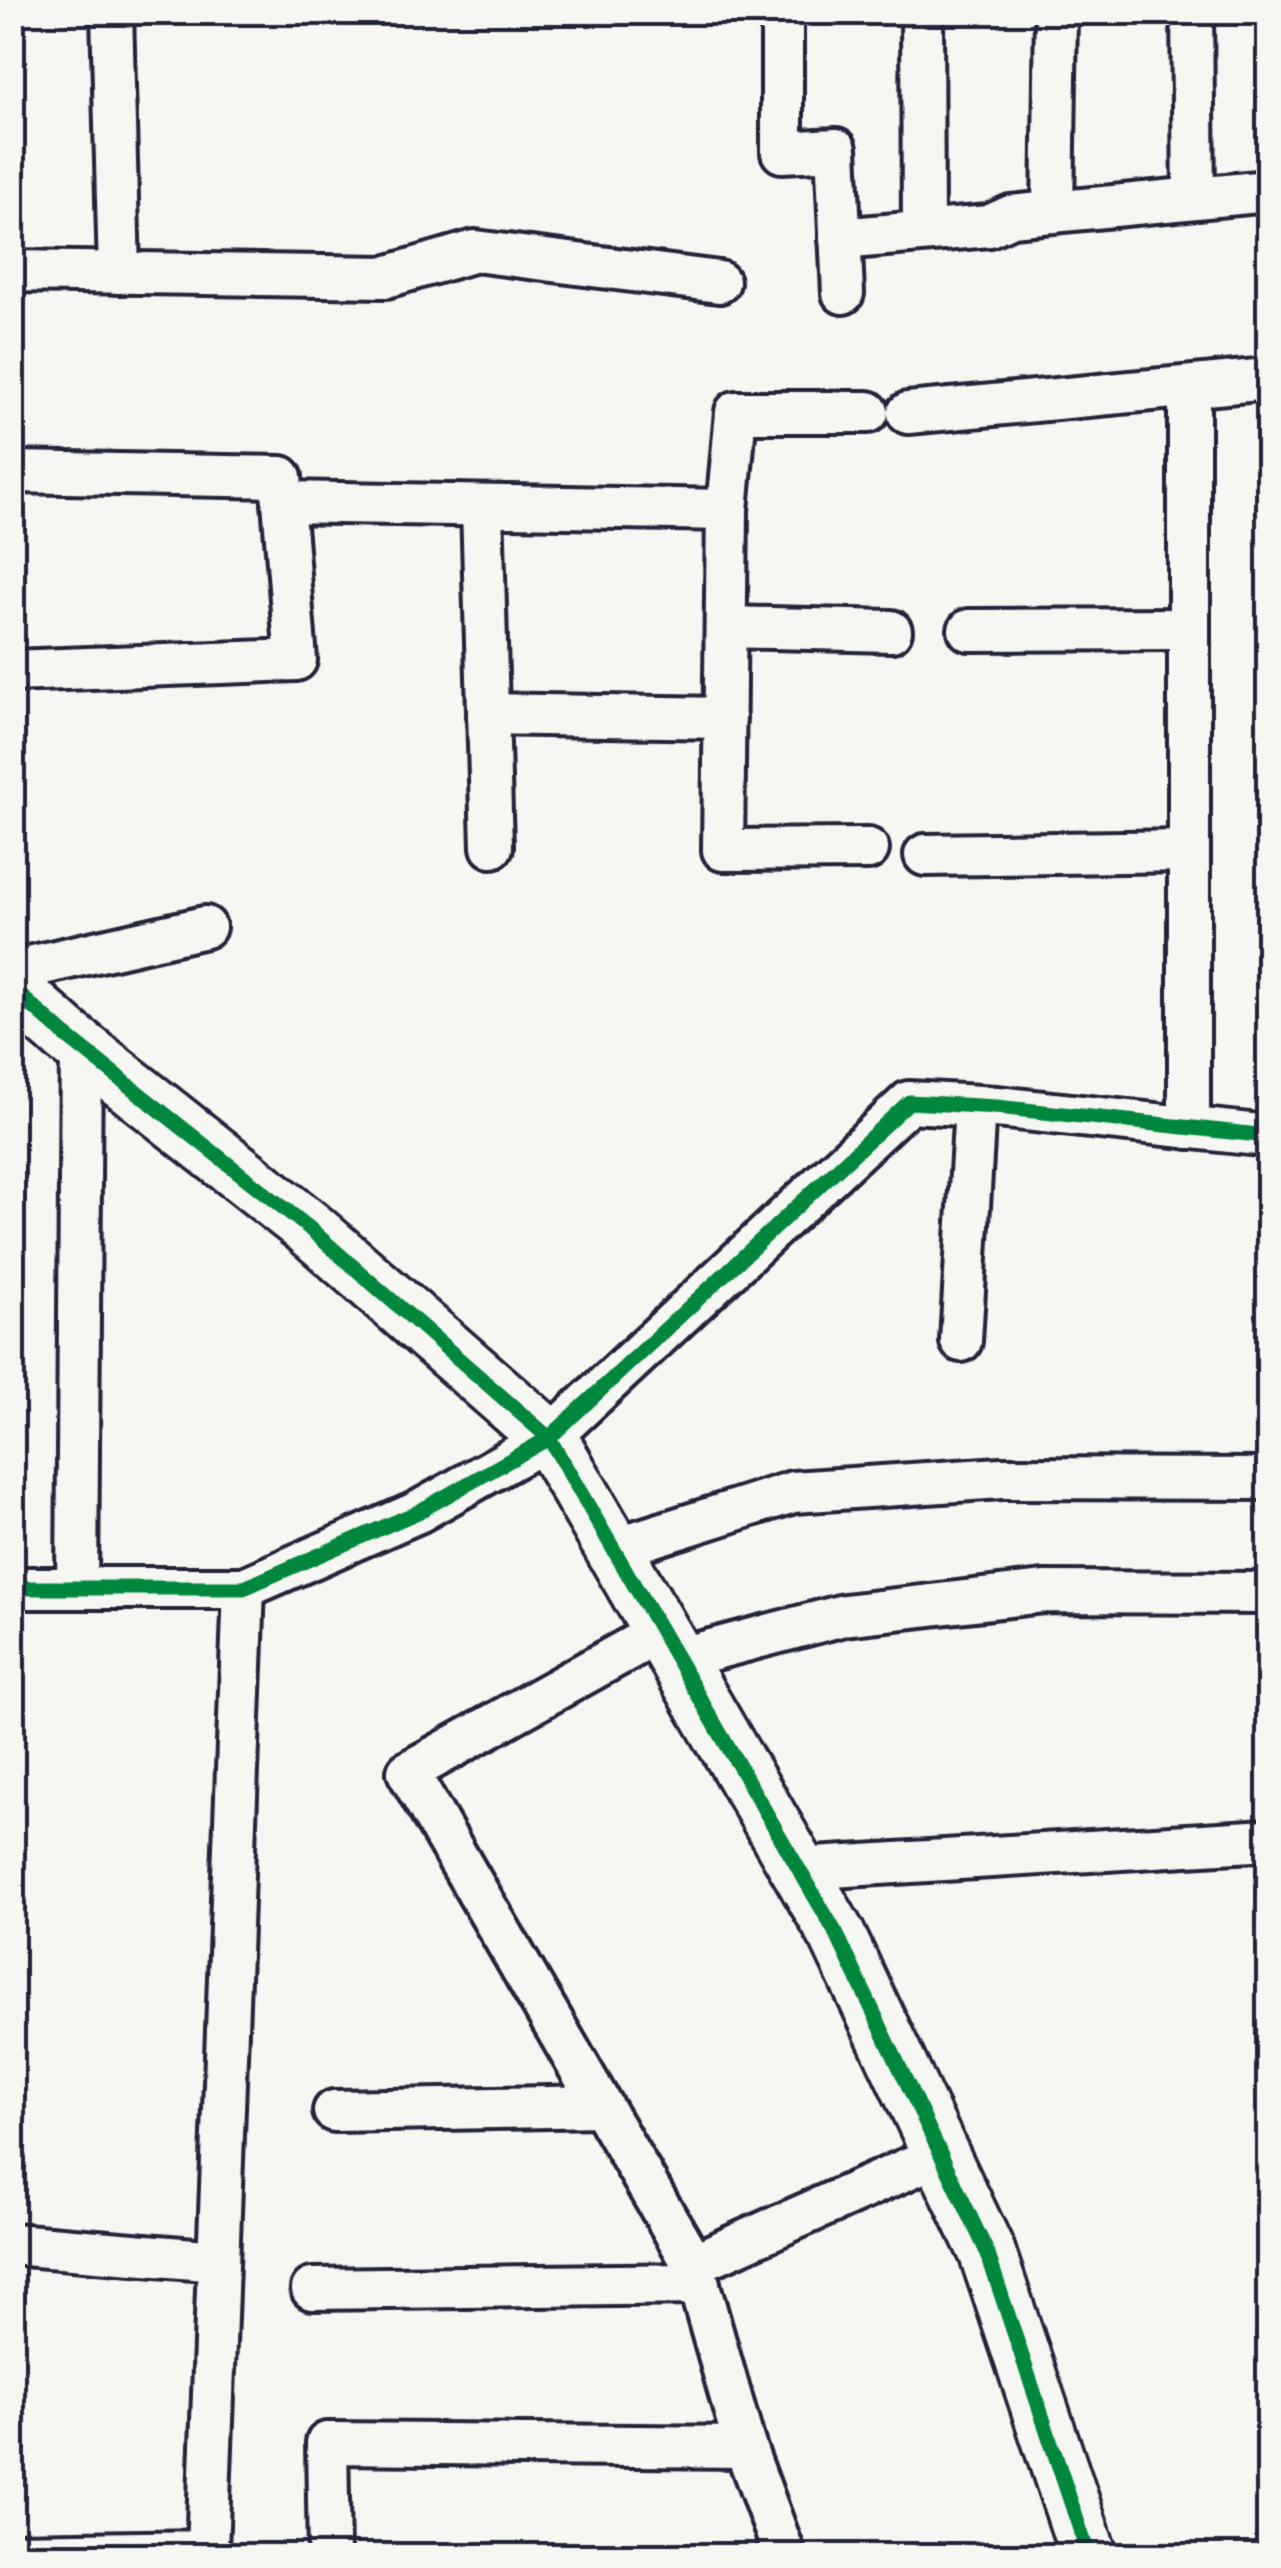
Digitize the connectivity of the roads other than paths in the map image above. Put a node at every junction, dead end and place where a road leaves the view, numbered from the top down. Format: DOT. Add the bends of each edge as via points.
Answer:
graph roads {
  1 [pos="112,12"];
  2 [pos="782,12"];
  3 [pos="922,12"];
  4 [pos="1056,12"];
  5 [pos="1192,12"];
  6 [pos="1268,190"];
  7 [pos="1194,198"];
  8 [pos="1053,212"];
  9 [pos="923,232"];
  10 [pos="840,239"];
  11 [pos="12,271"];
  12 [pos="119,272"];
  13 [pos="719,282"];
  14 [pos="843,293"];
  15 [pos="1268,380"];
  16 [pos="1189,386"];
  17 [pos="868,412"];
  18 [pos="908,412"];
  19 [pos="12,472"];
  20 [pos="283,502"];
  21 [pos="482,506"];
  22 [pos="726,510"];
  23 [pos="726,627"];
  24 [pos="1189,628"];
  25 [pos="968,630"];
  26 [pos="890,631"];
  27 [pos="12,671"];
  28 [pos="488,714"];
  29 [pos="724,718"];
  30 [pos="492,847"];
  31 [pos="868,849"];
  32 [pos="1189,851"];
  33 [pos="925,854"];
  34 [pos="205,927"];
  35 [pos="12,971"];
  36 [pos="12,988"];
  37 [pos="81,1047"];
  38 [pos="975,1106"];
  39 [pos="1189,1128"];
  40 [pos="1268,1136"];
  41 [pos="960,1341"];
  42 [pos="550,1438"];
  43 [pos="1268,1479"];
  44 [pos="614,1549"];
  45 [pos="12,1588"];
  46 [pos="77,1588"];
  47 [pos="244,1588"];
  48 [pos="1268,1594"];
  49 [pos="669,1645"];
  50 [pos="1268,1840"];
  51 [pos="799,1869"];
  52 [pos="601,2106"];
  53 [pos="334,2110"];
  54 [pos="941,2154"];
  55 [pos="12,2244"];
  56 [pos="218,2261"];
  57 [pos="696,2274"];
  58 [pos="312,2288"];
  59 [pos="746,2447"];
  60 [pos="12,2554"];
  61 [pos="124,2554"];
  62 [pos="329,2556"];
  63 [pos="785,2556"];
  64 [pos="1090,2556"];
  1 -- 12 [label="street"];
  2 -- 10 [label="street" via="782,152 836,149"];
  3 -- 9 [label="street"];
  4 -- 8 [label="street"];
  5 -- 7 [label="street"];
  6 -- 7 [label="street"];
  7 -- 8 [label="street"];
  8 -- 9 [label="street"];
  9 -- 10 [label="street"];
  10 -- 14 [label="street"];
  11 -- 12 [label="street"];
  12 -- 13 [label="street" via="386,277 475,250"];
  15 -- 16 [label="street"];
  16 -- 18 [label="street"];
  16 -- 24 [label="street"];
  17 -- 22 [label="street" via="736,412"];
  19 -- 20 [label="street" via="281,477"];
  20 -- 21 [label="street"];
  20 -- 27 [label="street" via="296,660"];
  21 -- 22 [label="street"];
  21 -- 28 [label="street"];
  22 -- 23 [label="street"];
  23 -- 26 [label="street"];
  23 -- 29 [label="street"];
  24 -- 25 [label="street"];
  24 -- 32 [label="street"];
  28 -- 29 [label="street"];
  28 -- 30 [label="street"];
  29 -- 31 [label="street" via="723,850"];
  32 -- 33 [label="street"];
  32 -- 39 [label="street"];
  34 -- 35 [label="street"];
  36 -- 37 [label="street"];
  37 -- 42 [label="street" via="309,1228"];
  37 -- 46 [label="street"];
  38 -- 39 [label="street"];
  38 -- 41 [label="street"];
  38 -- 42 [label="street" via="909,1102"];
  39 -- 40 [label="street"];
  42 -- 44 [label="street"];
  42 -- 47 [label="street" via="418,1512"];
  43 -- 44 [label="street" via="1001,1478 793,1492"];
  44 -- 49 [label="street"];
  45 -- 46 [label="street"];
  46 -- 47 [label="street"];
  47 -- 56 [label="street"];
  48 -- 49 [label="street" via="1044,1592 844,1615"];
  49 -- 51 [label="street"];
  49 -- 52 [label="street" via="408,1772"];
  50 -- 51 [label="street"];
  51 -- 54 [label="street"];
  52 -- 53 [label="street"];
  52 -- 57 [label="street"];
  54 -- 57 [label="street"];
  54 -- 64 [label="street" via="987,2252"];
  55 -- 56 [label="street"];
  56 -- 61 [label="street" via="208,2551"];
  57 -- 58 [label="street"];
  57 -- 59 [label="street"];
  59 -- 62 [label="street" via="328,2444"];
  59 -- 63 [label="street"];
  60 -- 61 [label="street"];
}
